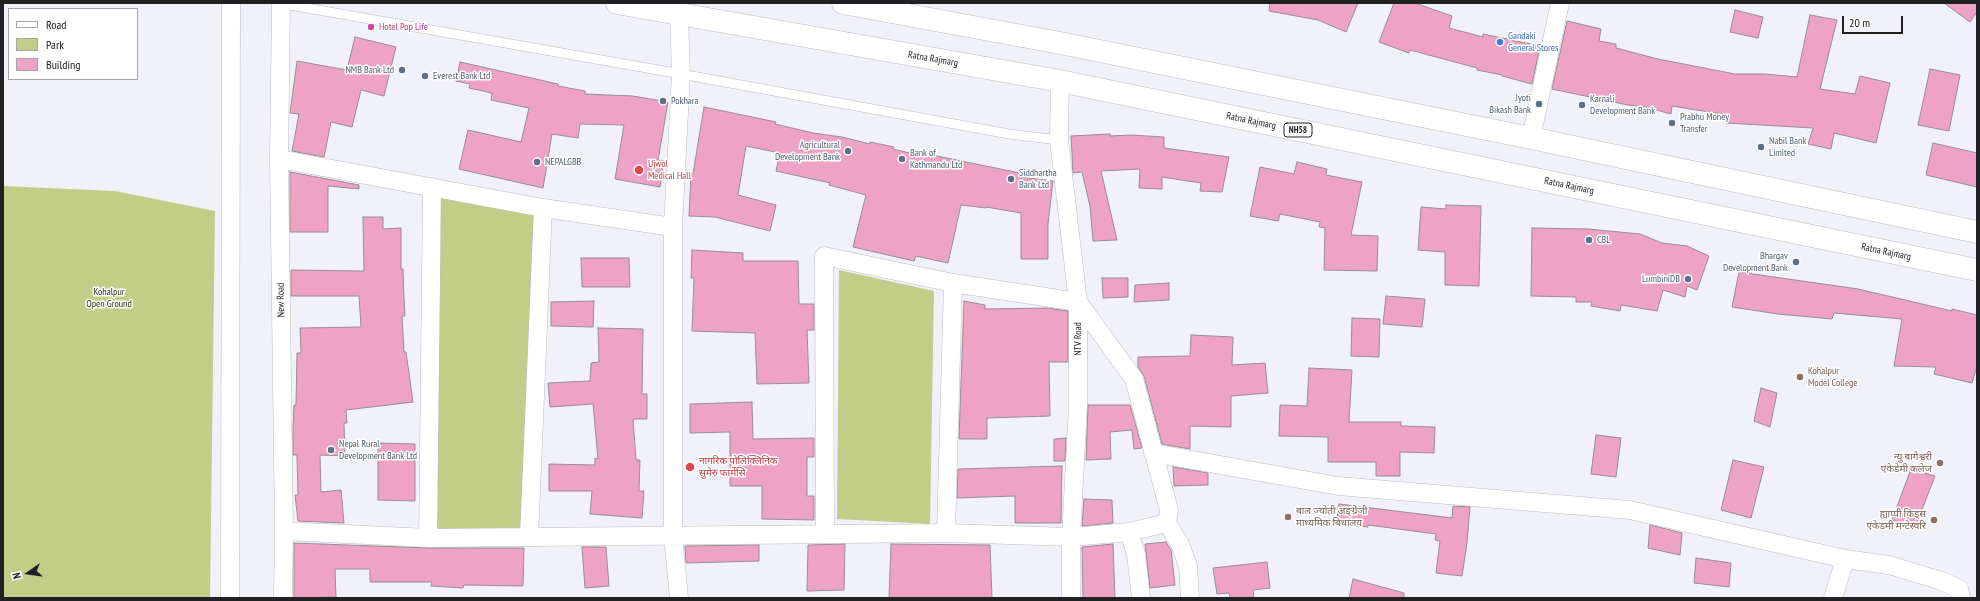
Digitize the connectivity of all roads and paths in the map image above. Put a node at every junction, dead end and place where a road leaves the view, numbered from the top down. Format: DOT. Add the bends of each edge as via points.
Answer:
graph roads {
  1 [pos="231,3"];
  2 [pos="280,3"];
  3 [pos="617,3"];
  4 [pos="843,3"];
  5 [pos="1560,3"];
  6 [pos="679,15"];
  7 [pos="681,74"];
  8 [pos="1060,81"];
  9 [pos="1531,138"];
  10 [pos="1059,140"];
  11 [pos="279,159"];
  12 [pos="432,187"];
  13 [pos="543,208"];
  14 [pos="673,227"];
  15 [pos="1977,232"];
  16 [pos="1977,270"];
  17 [pos="953,283"];
  18 [pos="1078,302"];
  19 [pos="1153,454"];
  20 [pos="1167,523"];
  21 [pos="284,531"];
  22 [pos="1129,532"];
  23 [pos="825,533"];
  24 [pos="946,533"];
  25 [pos="674,535"];
  26 [pos="1071,537"];
  27 [pos="428,538"];
  28 [pos="529,538"];
  29 [pos="1845,559"];
  30 [pos="230,598"];
  31 [pos="283,598"];
  32 [pos="679,598"];
  33 [pos="1071,598"];
  34 [pos="1141,598"];
  35 [pos="1190,598"];
  36 [pos="1833,598"];
  37 [pos="1961,598"];
  1 -- 30 [label="street"];
  2 -- 7 [label="lane"];
  2 -- 11 [label="street, New Road"];
  3 -- 6 [label="highway, Ratna Rajmarg / NH58"];
  4 -- 9 [label="highway"];
  5 -- 9 [label="street"];
  6 -- 7 [label="street"];
  6 -- 8 [label="highway, Ratna Rajmarg / NH58"];
  7 -- 10 [label="lane" via="1009,134"];
  7 -- 14 [label="street"];
  8 -- 10 [label="street, NTV Road"];
  8 -- 16 [label="highway, Ratna Rajmarg / NH58"];
  9 -- 15 [label="highway"];
  10 -- 18 [label="street, NTV Road"];
  11 -- 12 [label="street"];
  11 -- 21 [label="street, New Road"];
  12 -- 13 [label="street"];
  12 -- 27 [label="street"];
  13 -- 14 [label="street"];
  13 -- 28 [label="street"];
  14 -- 25 [label="street"];
  17 -- 18 [label="street"];
  17 -- 23 [label="street" via="824,256"];
  17 -- 24 [label="street"];
  18 -- 19 [label="street" via="1134,379"];
  18 -- 26 [label="street, NTV Road" via="1078,406"];
  19 -- 20 [label="street" via="1169,510"];
  19 -- 29 [label="street" via="1338,486 1630,510"];
  20 -- 22 [label="street"];
  20 -- 35 [label="street" via="1180,544 1188,566"];
  21 -- 27 [label="street"];
  21 -- 31 [label="street, New Road"];
  22 -- 26 [label="street"];
  22 -- 34 [label="street" via="1136,554"];
  23 -- 24 [label="street"];
  23 -- 25 [label="street"];
  24 -- 26 [label="street"];
  25 -- 28 [label="street"];
  25 -- 32 [label="street"];
  26 -- 33 [label="street, NTV Road"];
  27 -- 28 [label="street"];
  29 -- 36 [label="street"];
  29 -- 37 [label="street" via="1889,565 1942,581 1959,589"];
}
